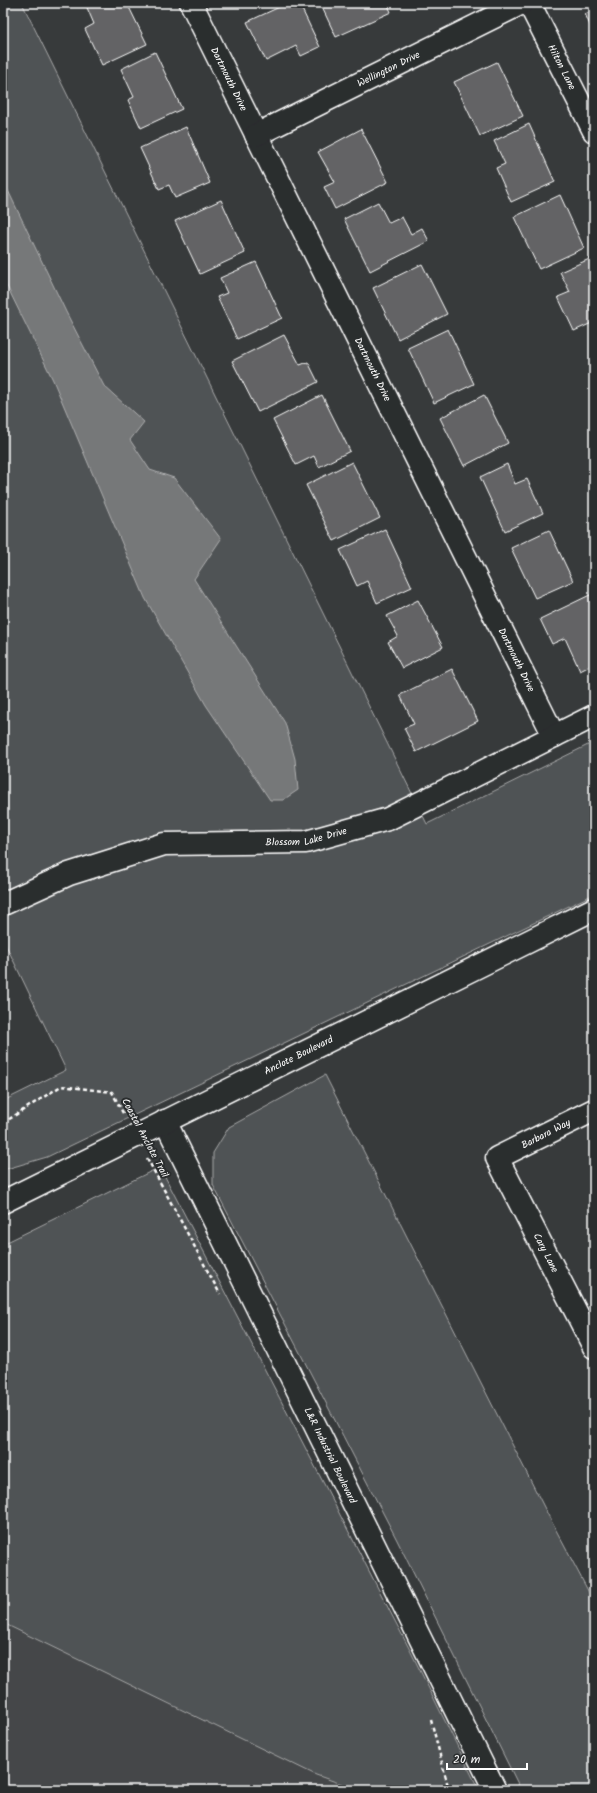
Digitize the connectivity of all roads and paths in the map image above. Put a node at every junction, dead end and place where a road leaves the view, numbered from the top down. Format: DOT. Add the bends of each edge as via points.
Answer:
graph roads {
  1 [pos="191,3"];
  2 [pos="522,3"];
  3 [pos="530,3"];
  4 [pos="594,132"];
  5 [pos="256,136"];
  6 [pos="594,716"];
  7 [pos="554,736"];
  8 [pos="3,904"];
  9 [pos="594,909"];
  10 [pos="594,1110"];
  11 [pos="165,1121"];
  12 [pos="3,1123"];
  13 [pos="135,1136"];
  14 [pos="497,1158"];
  15 [pos="164,1192"];
  16 [pos="3,1202"];
  17 [pos="594,1347"];
  18 [pos="495,1790"];
  1 -- 5 [label="street, Dartmouth Drive"];
  2 -- 5 [label="street, Wellington Drive"];
  3 -- 4 [label="street, Hilton Lane"];
  5 -- 7 [label="street, Dartmouth Drive"];
  6 -- 7 [label="street, Blossom Lake Drive"];
  7 -- 8 [label="street, Blossom Lake Drive" via="388,819 306,842 164,844 69,874"];
  9 -- 11 [label="street, Anclote Boulevard"];
  10 -- 14 [label="street, Barbara Way"];
  11 -- 13 [label="street, Anclote Boulevard"];
  11 -- 18 [label="street, L&R Industrial Boulevard"];
  12 -- 13 [label="path, Coastal Anclote Trail" via="61,1086 112,1092"];
  13 -- 15 [label="path, Coastal Anclote Trail"];
  13 -- 16 [label="street, Anclote Boulevard"];
  14 -- 17 [label="street, Cary Lane"];
}
